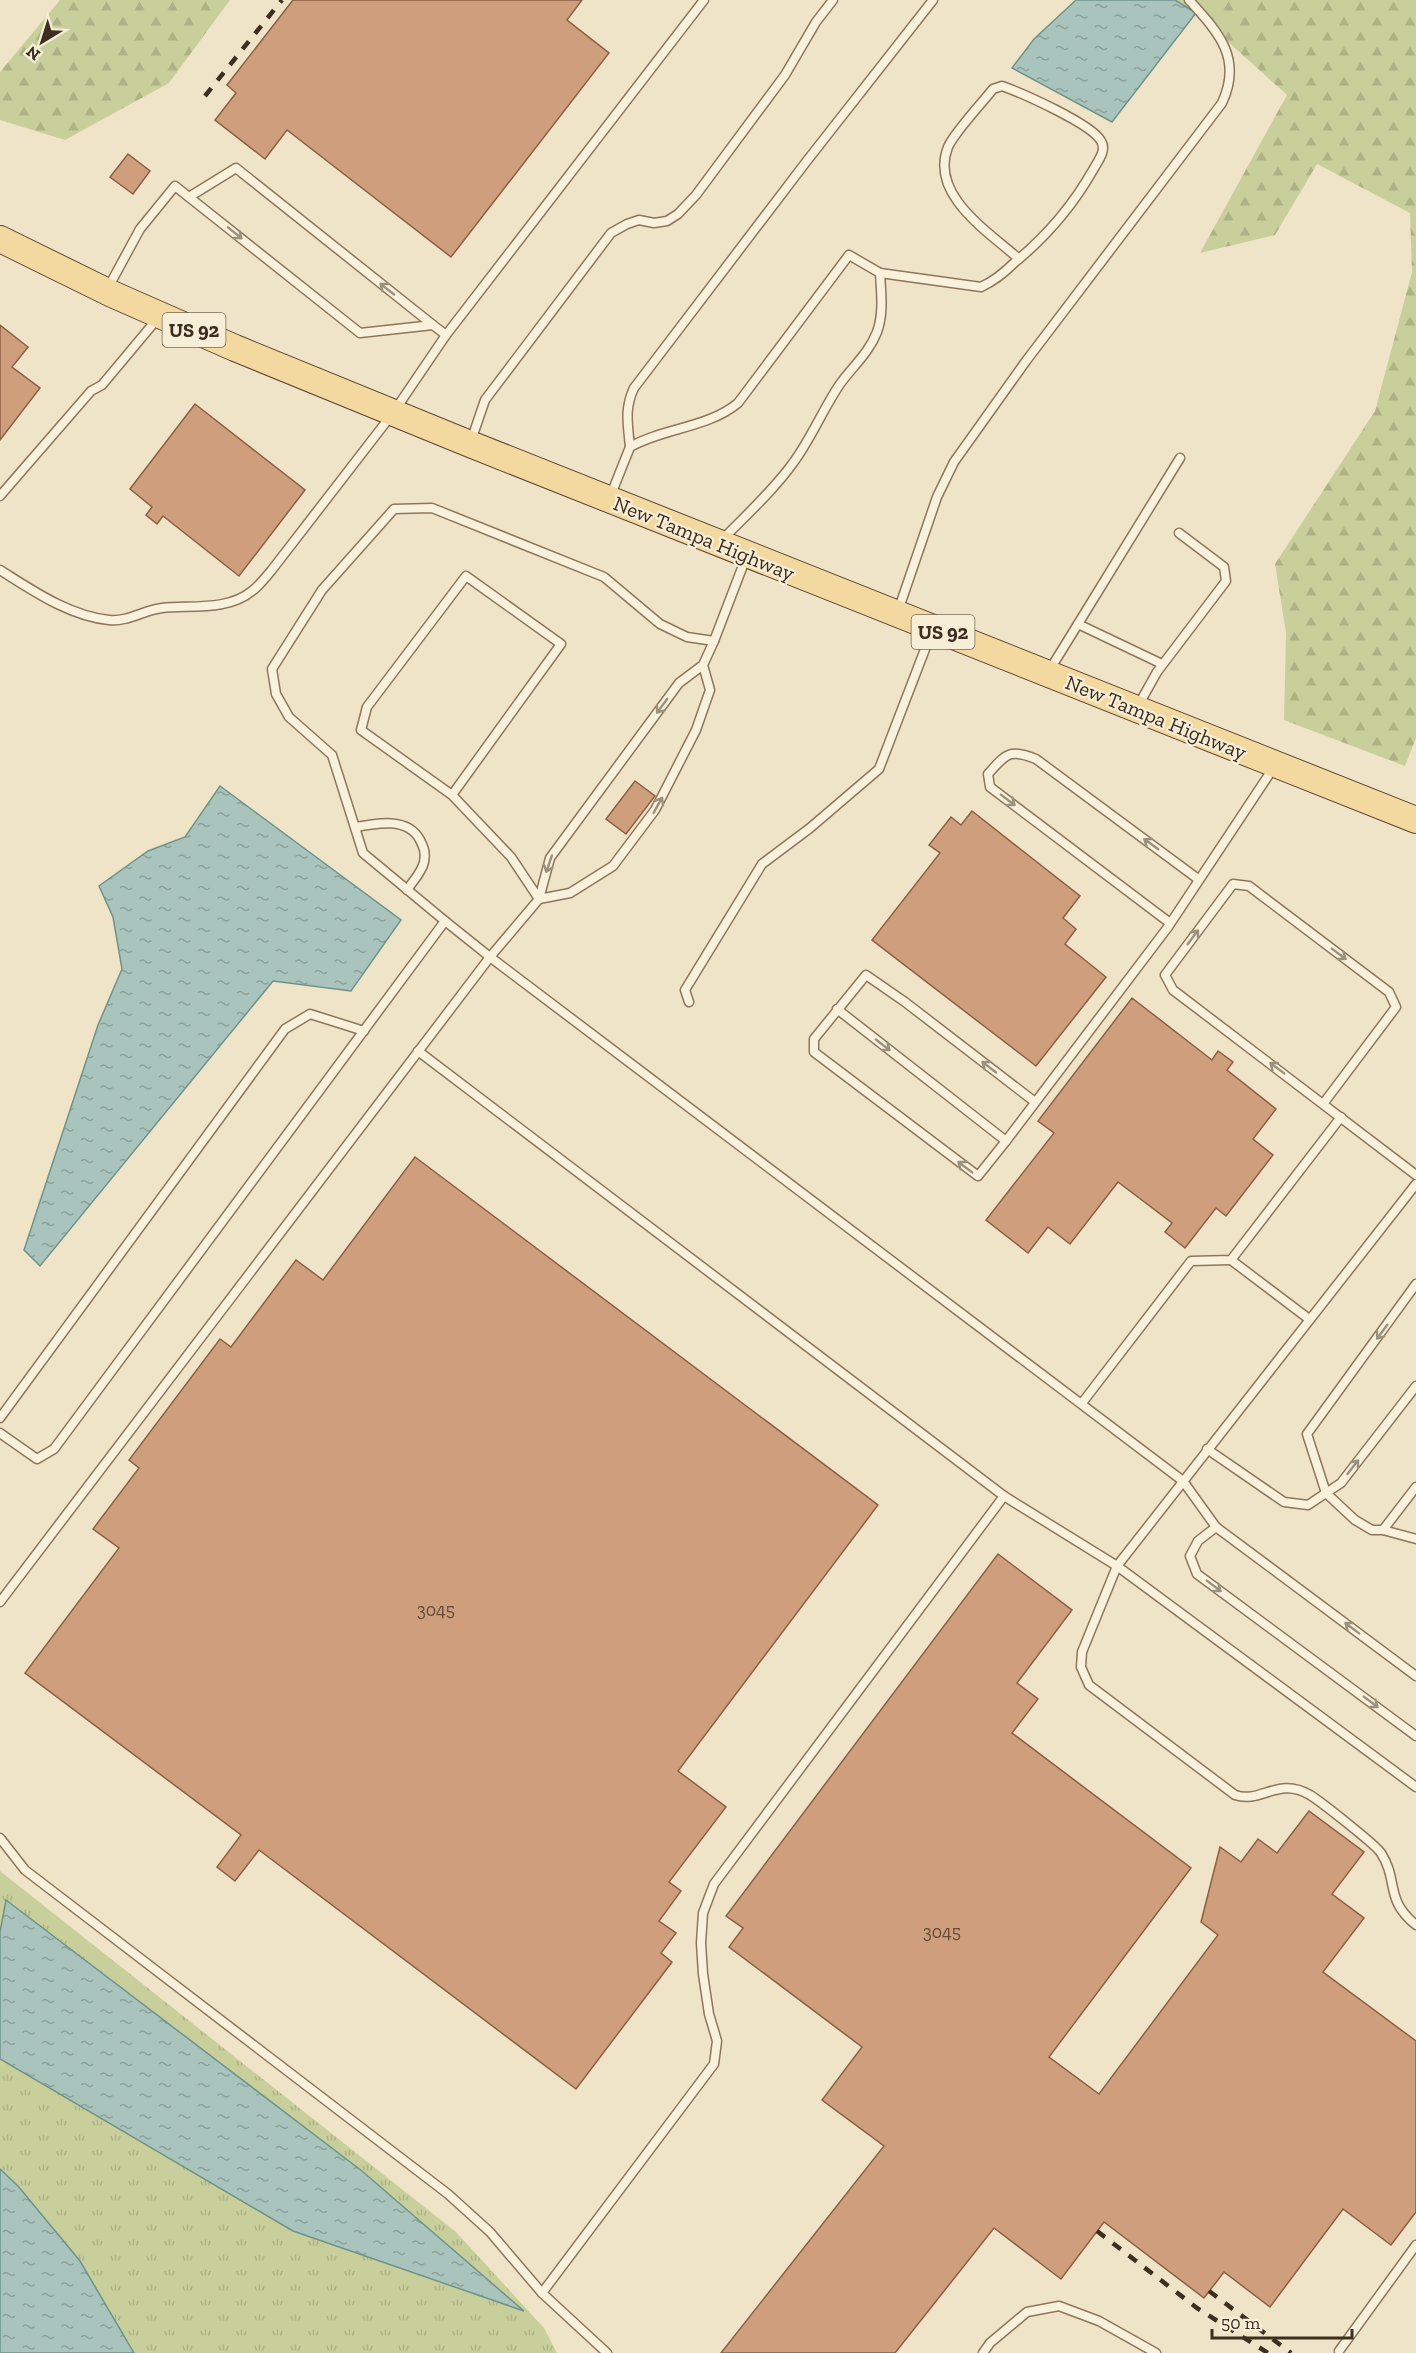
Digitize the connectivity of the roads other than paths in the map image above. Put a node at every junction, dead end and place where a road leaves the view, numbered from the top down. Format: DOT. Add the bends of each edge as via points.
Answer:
graph roads {
  1 [pos="704,0"];
  2 [pos="833,0"];
  3 [pos="933,0"];
  4 [pos="1189,0"];
  5 [pos="189,197"];
  6 [pos="0,239"];
  7 [pos="1019,259"];
  8 [pos="880,273"];
  9 [pos="106,291"];
  10 [pos="160,315"];
  11 [pos="433,325"];
  12 [pos="446,335"];
  13 [pos="393,413"];
  14 [pos="470,444"];
  15 [pos="630,447"];
  16 [pos="1180,458"];
  17 [pos="0,496"];
  18 [pos="609,500"];
  19 [pos="1179,533"];
  20 [pos="719,544"];
  21 [pos="747,555"];
  22 [pos="0,570"];
  23 [pos="897,614"];
  24 [pos="1078,624"];
  25 [pos="933,628"];
  26 [pos="714,641"];
  27 [pos="1162,664"];
  28 [pos="703,665"];
  29 [pos="1048,674"];
  30 [pos="1136,709"];
  31 [pos="1276,764"];
  32 [pos="452,795"];
  33 [pos="1416,820"];
  34 [pos="356,827"];
  35 [pos="1198,879"];
  36 [pos="407,890"];
  37 [pos="539,899"];
  38 [pos="445,921"];
  39 [pos="1170,923"];
  40 [pos="490,957"];
  41 [pos="689,1002"];
  42 [pos="837,1009"];
  43 [pos="364,1031"];
  44 [pos="418,1051"];
  45 [pos="1035,1102"];
  46 [pos="1323,1104"];
  47 [pos="1341,1117"];
  48 [pos="1006,1141"];
  49 [pos="1416,1175"];
  50 [pos="1416,1185"];
  51 [pos="1231,1260"];
  52 [pos="1416,1284"];
  53 [pos="1309,1319"];
  54 [pos="1416,1386"];
  55 [pos="1082,1403"];
  56 [pos="0,1418"];
  57 [pos="0,1433"];
  58 [pos="1207,1449"];
  59 [pos="1183,1480"];
  60 [pos="1416,1486"];
  61 [pos="1326,1493"];
  62 [pos="1004,1496"];
  63 [pos="1216,1527"];
  64 [pos="1383,1530"];
  65 [pos="1416,1539"];
  66 [pos="1117,1566"];
  67 [pos="0,1602"];
  68 [pos="1416,1676"];
  69 [pos="1416,1736"];
  70 [pos="1416,1787"];
  71 [pos="0,1838"];
  72 [pos="1416,1925"];
  73 [pos="1416,2245"];
  74 [pos="542,2293"];
  75 [pos="1339,2351"];
  76 [pos="607,2353"];
  77 [pos="984,2353"];
  78 [pos="1156,2353"];
  1 -- 12 [label="lane"];
  2 -- 14 [label="lane" via="785,75 678,214 667,221 639,220 611,233 485,400"];
  3 -- 15 [label="lane" via="634,388 626,413"];
  4 -- 23 [label="lane" via="1217,31 1229,58 1228,92 954,462 937,497"];
  5 -- 9 [label="lane" via="175,186 140,229"];
  5 -- 11 [label="lane, one-way" via="360,333"];
  11 -- 5 [label="lane, one-way" via="236,168"];
  6 -- 9 [label="main road, New Tampa Highway / US 92"];
  7 -- 7 [label="lane" via="1051,231 1078,196 1101,157 1103,143 1074,120 1002,86 993,89 949,145 944,168 949,189 959,205"];
  7 -- 8 [label="lane" via="981,287"];
  8 -- 15 [label="lane" via="849,255 738,403 715,417"];
  8 -- 20 [label="lane" via="880,319 868,350 823,410 795,461"];
  9 -- 10 [label="main road, New Tampa Highway / US 92"];
  10 -- 13 [label="main road, New Tampa Highway / US 92"];
  10 -- 17 [label="lane"];
  11 -- 12 [label="lane"];
  12 -- 13 [label="lane"];
  13 -- 14 [label="main road, New Tampa Highway / US 92"];
  13 -- 22 [label="lane" via="271,571 243,597 225,603 160,608 110,620 82,614 43,597"];
  14 -- 18 [label="main road, New Tampa Highway / US 92"];
  15 -- 18 [label="lane"];
  16 -- 24 [label="lane"];
  18 -- 20 [label="main road, New Tampa Highway / US 92"];
  19 -- 27 [label="lane" via="1224,567 1226,581"];
  20 -- 21 [label="main road, New Tampa Highway / US 92"];
  21 -- 23 [label="main road, New Tampa Highway / US 92"];
  21 -- 26 [label="lane"];
  23 -- 25 [label="main road, New Tampa Highway / US 92"];
  24 -- 27 [label="lane"];
  24 -- 29 [label="lane"];
  25 -- 29 [label="main road, New Tampa Highway / US 92"];
  25 -- 41 [label="lane" via="879,769 762,864 685,990"];
  26 -- 28 [label="lane"];
  26 -- 34 [label="lane" via="687,637 660,624 604,577 432,508 394,509 322,590 272,669 276,694 289,717 332,755"];
  27 -- 30 [label="lane"];
  28 -- 37 [label="lane, one-way" via="679,683 550,858"];
  37 -- 28 [label="lane, one-way" via="570,893 613,866 655,810 696,730 710,690"];
  29 -- 30 [label="main road, New Tampa Highway / US 92"];
  30 -- 31 [label="main road, New Tampa Highway / US 92"];
  31 -- 33 [label="main road, New Tampa Highway / US 92"];
  31 -- 35 [label="lane"];
  32 -- 32 [label="lane" via="361,730 367,707 466,576 561,644"];
  32 -- 37 [label="lane" via="511,857"];
  34 -- 36 [label="lane" via="363,853"];
  34 -- 36 [label="lane" via="394,823 417,834 425,853 424,863"];
  35 -- 39 [label="lane"];
  35 -- 39 [label="lane, one-way" via="1036,759 1019,752 1005,754 988,774 990,787"];
  36 -- 38 [label="lane"];
  37 -- 40 [label="lane"];
  38 -- 40 [label="lane"];
  38 -- 43 [label="lane"];
  39 -- 45 [label="lane"];
  40 -- 44 [label="lane"];
  40 -- 55 [label="lane"];
  45 -- 42 [label="lane, one-way" via="866,975"];
  42 -- 48 [label="lane, one-way"];
  48 -- 42 [label="lane, one-way" via="978,1176 814,1052 814,1039"];
  43 -- 56 [label="lane" via="310,1014 285,1029"];
  43 -- 57 [label="lane" via="54,1449 38,1459"];
  44 -- 62 [label="lane"];
  44 -- 67 [label="lane"];
  45 -- 48 [label="lane"];
  46 -- 46 [label="lane, one-way" via="1173,990 1165,975 1233,884 1249,886 1389,992 1396,1007"];
  46 -- 47 [label="lane"];
  47 -- 49 [label="lane"];
  47 -- 51 [label="lane"];
  50 -- 53 [label="lane"];
  51 -- 53 [label="lane"];
  51 -- 55 [label="lane" via="1191,1261"];
  52 -- 61 [label="lane, one-way" via="1307,1434"];
  53 -- 58 [label="lane"];
  61 -- 54 [label="lane, one-way" via="1341,1483"];
  55 -- 59 [label="lane"];
  58 -- 59 [label="lane"];
  58 -- 61 [label="lane" via="1284,1502 1308,1506"];
  59 -- 63 [label="lane"];
  59 -- 66 [label="lane"];
  60 -- 64 [label="lane"];
  61 -- 64 [label="lane" via="1355,1520 1372,1530"];
  62 -- 66 [label="lane"];
  62 -- 74 [label="lane" via="714,1884 703,1914 701,1943 709,2014 717,2041 714,2064"];
  68 -- 63 [label="lane, one-way"];
  63 -- 69 [label="lane, one-way" via="1198,1541 1190,1556 1197,1574"];
  64 -- 65 [label="lane"];
  66 -- 70 [label="lane"];
  66 -- 72 [label="lane" via="1082,1652 1081,1667 1089,1685 1235,1795 1245,1798 1278,1788 1294,1788 1310,1795 1380,1851 1395,1902"];
  71 -- 74 [label="lane" via="25,1870 448,2194 490,2232"];
  73 -- 75 [label="lane"];
  74 -- 76 [label="lane"];
  77 -- 78 [label="lane" via="990,2343 1027,2312 1059,2306 1099,2321"];
}
